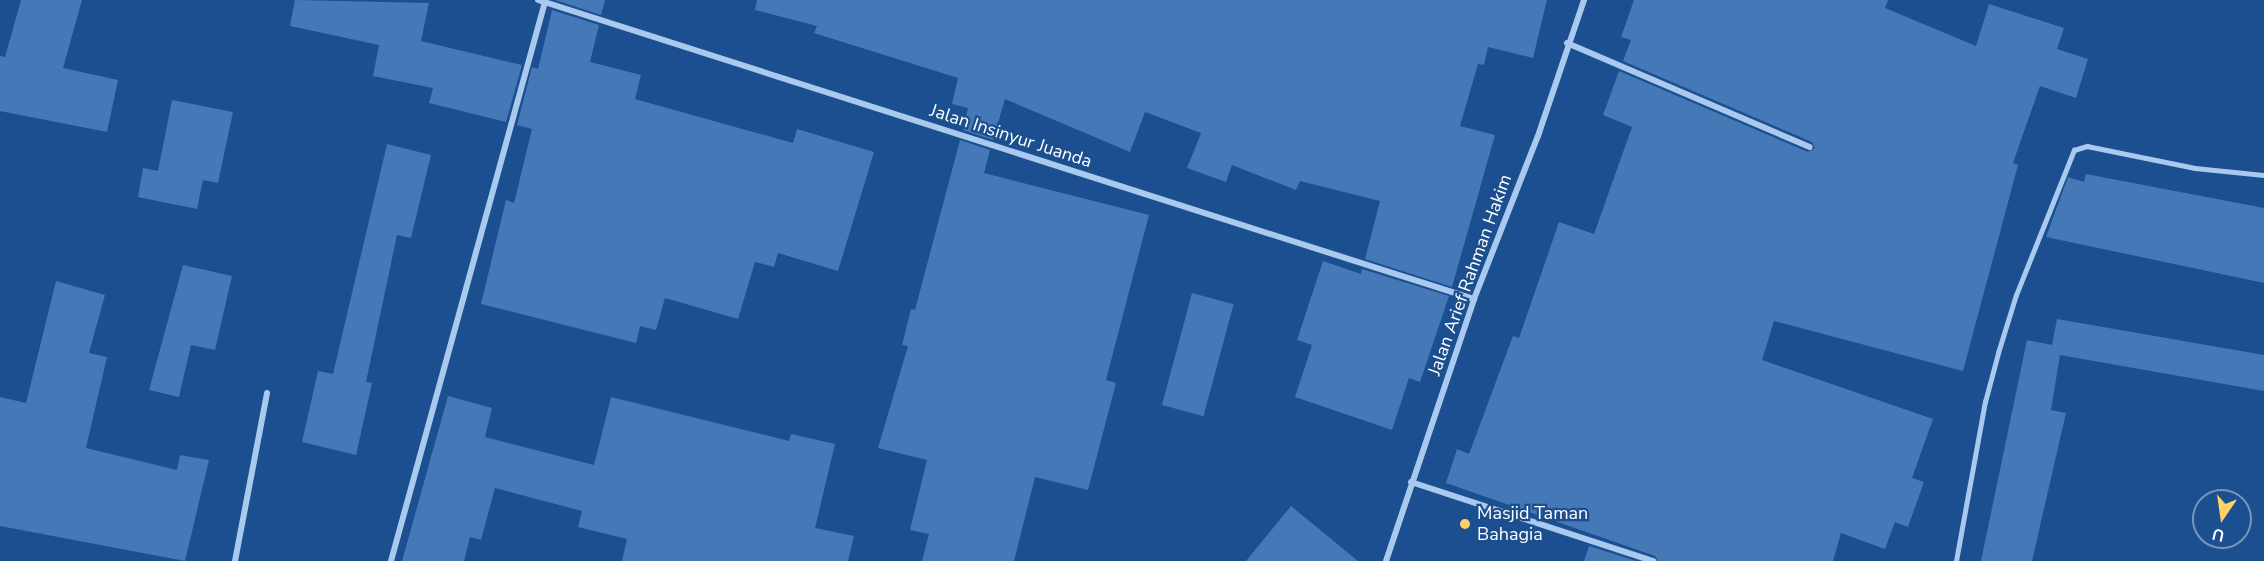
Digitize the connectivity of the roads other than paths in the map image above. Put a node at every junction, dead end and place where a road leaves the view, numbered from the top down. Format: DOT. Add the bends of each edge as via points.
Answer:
graph roads {
  1 [pos="1584,0"];
  2 [pos="541,1"];
  3 [pos="1567,43"];
  4 [pos="1810,147"];
  5 [pos="2264,175"];
  6 [pos="1474,299"];
  7 [pos="267,393"];
  8 [pos="1412,482"];
  9 [pos="236,561"];
  10 [pos="391,561"];
  11 [pos="1386,561"];
  12 [pos="1653,561"];
  13 [pos="1956,561"];
  1 -- 3 [label="street, Jalan Arief Rahman Hakim"];
  2 -- 6 [label="street, Jalan Insinyur Juanda"];
  2 -- 10 [label="street"];
  3 -- 4 [label="street"];
  3 -- 6 [label="street, Jalan Arief Rahman Hakim" via="1538,136"];
  5 -- 13 [label="lane" via="2195,168 2087,146 2074,150 2016,295 1998,353 1985,402"];
  6 -- 8 [label="street, Jalan Arief Rahman Hakim"];
  7 -- 9 [label="street"];
  8 -- 11 [label="street, Jalan Arief Rahman Hakim"];
  8 -- 12 [label="street"];
}
